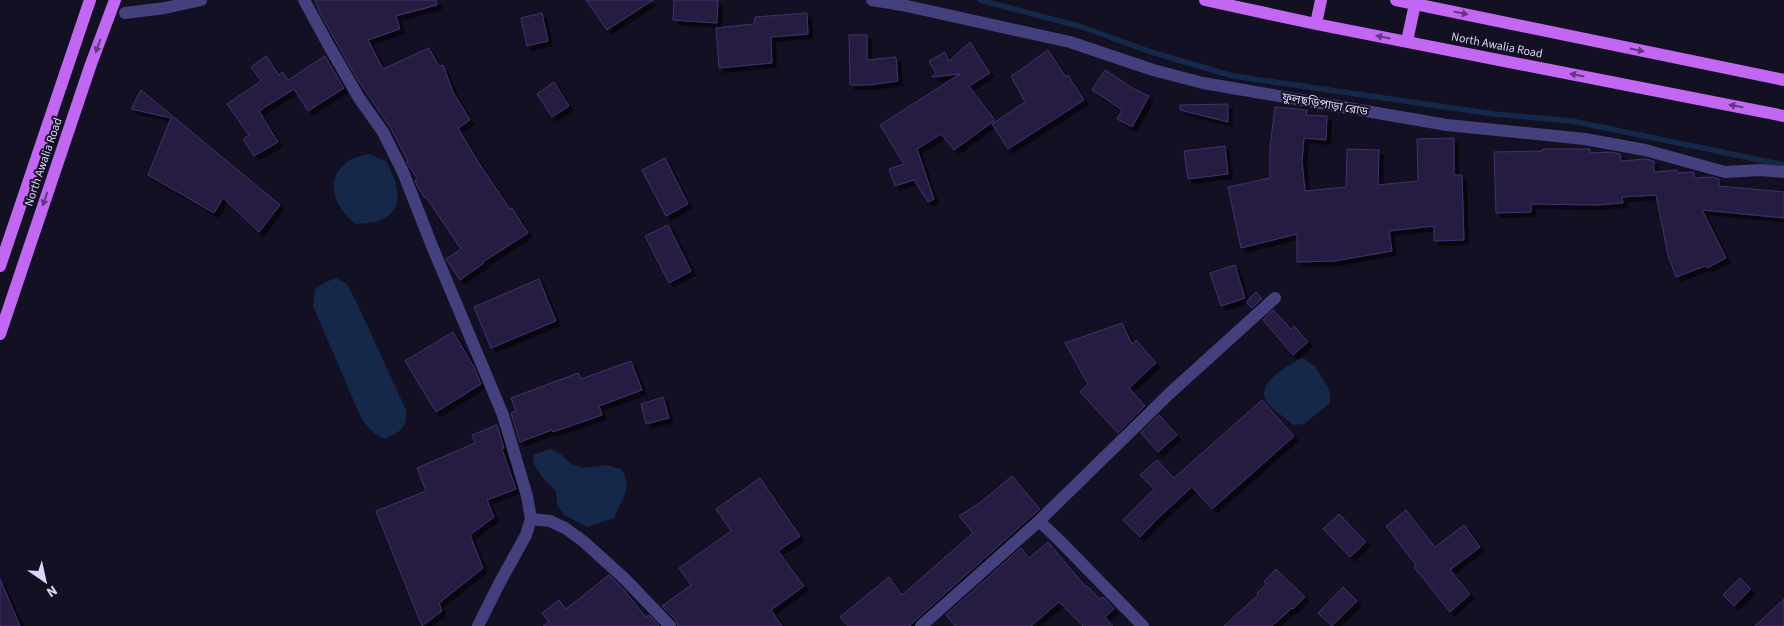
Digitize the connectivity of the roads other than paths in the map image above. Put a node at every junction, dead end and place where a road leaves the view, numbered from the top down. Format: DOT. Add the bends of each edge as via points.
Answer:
graph roads {
  1 [pos="90,0"];
  2 [pos="115,0"];
  3 [pos="201,0"];
  4 [pos="304,0"];
  5 [pos="872,0"];
  6 [pos="1205,0"];
  7 [pos="1321,0"];
  8 [pos="1396,0"];
  9 [pos="1414,4"];
  10 [pos="125,13"];
  11 [pos="1316,24"];
  12 [pos="1407,42"];
  13 [pos="1784,80"];
  14 [pos="1784,116"];
  15 [pos="1784,172"];
  16 [pos="0,266"];
  17 [pos="1275,298"];
  18 [pos="0,334"];
  19 [pos="531,518"];
  20 [pos="1039,521"];
  21 [pos="478,626"];
  22 [pos="670,626"];
  23 [pos="921,626"];
  24 [pos="1143,626"];
  1 -- 16 [label="main road, North Awalia Road"];
  2 -- 18 [label="main road, North Awalia Road, one-way"];
  3 -- 10 [label="street"];
  4 -- 19 [label="street" via="359,98 383,132 403,172 503,415"];
  5 -- 15 [label="street, ফুলছড়িপাড়া রোড" via="1070,42 1203,83 1447,125 1585,139 1645,150 1725,172"];
  6 -- 11 [label="main road, North Awalia Road"];
  7 -- 11 [label="main road"];
  8 -- 9 [label="main road, North Awalia Road"];
  9 -- 12 [label="main road"];
  9 -- 13 [label="main road, North Awalia Road, one-way"];
  12 -- 11 [label="main road, North Awalia Road, one-way"];
  14 -- 12 [label="main road, North Awalia Road, one-way"];
  17 -- 20 [label="street" via="1170,393"];
  19 -- 21 [label="street" via="526,535"];
  19 -- 22 [label="street" via="550,521 583,541 626,579"];
  20 -- 23 [label="street"];
  20 -- 24 [label="street"];
}
